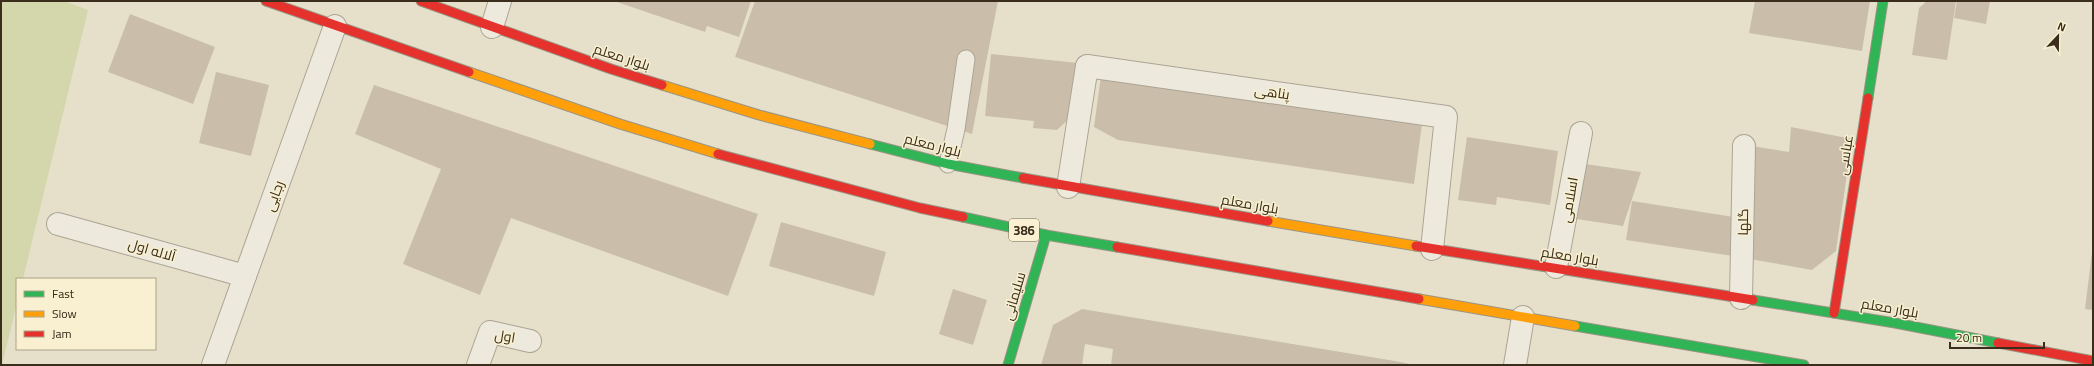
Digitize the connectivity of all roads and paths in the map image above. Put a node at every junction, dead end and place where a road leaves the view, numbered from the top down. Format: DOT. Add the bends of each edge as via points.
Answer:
graph roads {
  1 [pos="266,1"];
  2 [pos="421,1"];
  3 [pos="500,1"];
  4 [pos="1883,1"];
  5 [pos="335,26"];
  6 [pos="492,26"];
  7 [pos="966,59"];
  8 [pos="1581,133"];
  9 [pos="1744,146"];
  10 [pos="948,164"];
  11 [pos="1068,187"];
  12 [pos="58,224"];
  13 [pos="1046,234"];
  14 [pos="1432,249"];
  15 [pos="1556,267"];
  16 [pos="245,276"];
  17 [pos="1741,298"];
  18 [pos="1834,313"];
  19 [pos="1522,317"];
  20 [pos="530,341"];
  21 [pos="2093,361"];
  22 [pos="213,365"];
  23 [pos="478,365"];
  24 [pos="1008,365"];
  25 [pos="1516,365"];
  26 [pos="1804,365"];
  1 -- 5 [label="main road, 386"];
  2 -- 6 [label="main road, بلوار معلم"];
  3 -- 6 [label="street"];
  4 -- 18 [label="main road, عباسی"];
  5 -- 13 [label="main road, 386" via="620,124 762,167 920,208"];
  5 -- 16 [label="street, رجایی"];
  6 -- 10 [label="main road, بلوار معلم" via="611,69 759,115"];
  7 -- 10 [label="lane"];
  8 -- 15 [label="street, اسلامی"];
  9 -- 17 [label="street, گلها"];
  10 -- 11 [label="main road, بلوار معلم"];
  11 -- 14 [label="main road, بلوار معلم"];
  11 -- 14 [label="street, پناهی" via="1087,66 1446,117"];
  12 -- 16 [label="street, آلاله اول"];
  13 -- 19 [label="main road, 386"];
  13 -- 24 [label="main road, سلیمانی"];
  14 -- 15 [label="main road, بلوار معلم"];
  15 -- 17 [label="main road, بلوار معلم"];
  16 -- 22 [label="street, رجایی"];
  17 -- 18 [label="main road, بلوار معلم"];
  18 -- 21 [label="main road, بلوار معلم"];
  19 -- 25 [label="street"];
  19 -- 26 [label="main road, 386"];
  20 -- 23 [label="street, اول" via="490,332"];
}
